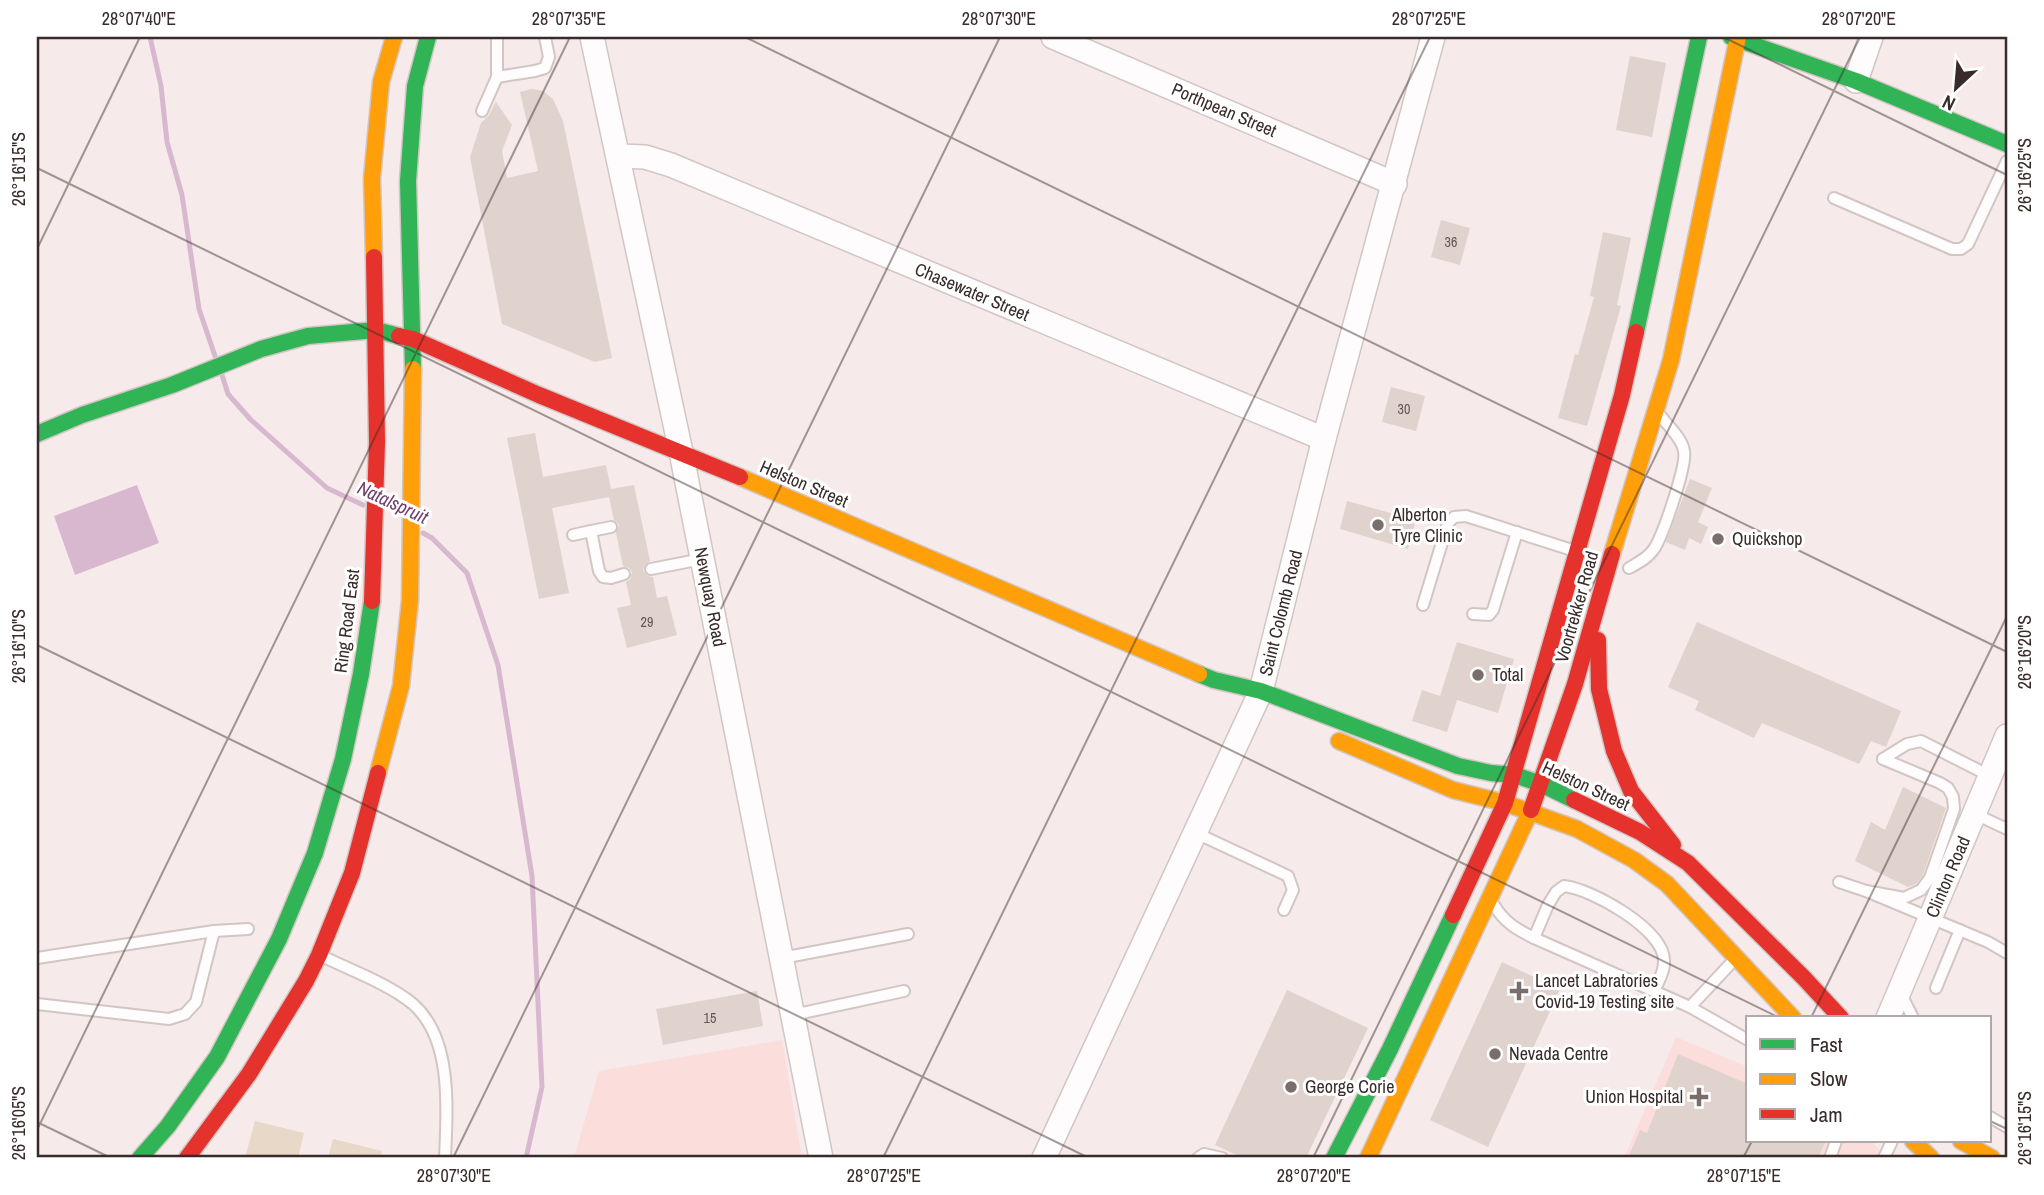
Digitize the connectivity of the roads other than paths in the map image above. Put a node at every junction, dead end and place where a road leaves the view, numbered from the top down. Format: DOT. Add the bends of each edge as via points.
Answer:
graph roads {
  1 [pos="394,37"];
  2 [pos="428,37"];
  3 [pos="497,37"];
  4 [pos="545,37"];
  5 [pos="592,37"];
  6 [pos="1053,37"];
  7 [pos="1433,37"];
  8 [pos="1699,37"];
  9 [pos="1735,37"];
  10 [pos="1871,37"];
  11 [pos="497,77"];
  12 [pos="1856,81"];
  13 [pos="482,111"];
  14 [pos="2007,144"];
  15 [pos="618,156"];
  16 [pos="2007,161"];
  17 [pos="1395,184"];
  18 [pos="1834,198"];
  19 [pos="376,330"];
  20 [pos="413,339"];
  21 [pos="1656,410"];
  22 [pos="37,434"];
  23 [pos="1324,439"];
  24 [pos="681,452"];
  25 [pos="611,527"];
  26 [pos="591,531"];
  27 [pos="1517,532"];
  28 [pos="573,536"];
  29 [pos="1578,552"];
  30 [pos="702,559"];
  31 [pos="1629,568"];
  32 [pos="651,569"];
  33 [pos="624,574"];
  34 [pos="1423,605"];
  35 [pos="1596,607"];
  36 [pos="1473,614"];
  37 [pos="1262,703"];
  38 [pos="1320,733"];
  39 [pos="2007,736"];
  40 [pos="1514,775"];
  41 [pos="1990,776"];
  42 [pos="1541,784"];
  43 [pos="1505,803"];
  44 [pos="1531,811"];
  45 [pos="1975,814"];
  46 [pos="2007,830"];
  47 [pos="1196,832"];
  48 [pos="1688,863"];
  49 [pos="1839,882"];
  50 [pos="1866,891"];
  51 [pos="1490,898"];
  52 [pos="1284,910"];
  53 [pos="1932,918"];
  54 [pos="248,929"];
  55 [pos="1960,930"];
  56 [pos="214,931"];
  57 [pos="908,934"];
  58 [pos="1534,938"];
  59 [pos="314,953"];
  60 [pos="2007,953"];
  61 [pos="37,958"];
  62 [pos="782,958"];
  63 [pos="1736,958"];
  64 [pos="1936,988"];
  65 [pos="904,991"];
  66 [pos="1654,991"];
  67 [pos="1900,992"];
  68 [pos="37,1004"];
  69 [pos="1690,1007"];
  70 [pos="793,1015"];
  71 [pos="1791,1016"];
  72 [pos="1839,1016"];
  73 [pos="1889,1016"];
  74 [pos="1912,1016"];
  75 [pos="1746,1039"];
  76 [pos="1892,1142"];
  77 [pos="1914,1142"];
  78 [pos="1963,1142"];
  79 [pos="140,1158"];
  80 [pos="187,1158"];
  81 [pos="445,1158"];
  82 [pos="821,1158"];
  83 [pos="1044,1158"];
  84 [pos="1198,1158"];
  85 [pos="1222,1158"];
  86 [pos="1334,1158"];
  87 [pos="1368,1158"];
  88 [pos="1884,1158"];
  89 [pos="1931,1158"];
  90 [pos="1992,1158"];
  1 -- 19 [label="main road, Ring Road East" via="382,82 372,178"];
  2 -- 20 [label="main road" via="415,86 408,181"];
  3 -- 11 [label="lane"];
  4 -- 11 [label="lane" via="549,57 545,68"];
  5 -- 15 [label="street, Newquay Road"];
  6 -- 17 [label="street, Porthpean Street"];
  7 -- 17 [label="street, Saint Colomb Road"];
  8 -- 29 [label="main road, Voortrekker Road" via="1622,395"];
  9 -- 12 [label="main road"];
  9 -- 21 [label="main road, Voortrekker Road" via="1671,360"];
  10 -- 12 [label="street"];
  11 -- 13 [label="lane"];
  12 -- 14 [label="main road"];
  15 -- 23 [label="street, Chasewater Street" via="645,157 671,165"];
  15 -- 24 [label="street, Newquay Road"];
  16 -- 18 [label="lane" via="1968,244 1961,249"];
  17 -- 23 [label="street, Saint Colomb Road"];
  19 -- 20 [label="main road, Helston Street"];
  19 -- 22 [label="main road, Helston Street" via="308,336 261,349"];
  19 -- 79 [label="main road, Ring Road East" via="373,591 343,759 284,941 217,1056"];
  20 -- 24 [label="main road, Helston Street"];
  20 -- 59 [label="main road" via="410,600 401,686 352,873"];
  21 -- 31 [label="lane" via="1682,445 1685,459 1655,548"];
  21 -- 35 [label="main road, Voortrekker Road"];
  23 -- 37 [label="street, Saint Colomb Road"];
  24 -- 30 [label="street, Newquay Road"];
  24 -- 37 [label="main road, Helston Street"];
  25 -- 26 [label="lane"];
  26 -- 28 [label="lane"];
  26 -- 33 [label="lane" via="603,577"];
  27 -- 29 [label="lane"];
  27 -- 34 [label="lane" via="1465,516 1454,517 1448,523"];
  27 -- 36 [label="lane" via="1493,610 1485,616"];
  29 -- 40 [label="main road, Voortrekker Road"];
  30 -- 32 [label="lane"];
  30 -- 62 [label="street, Newquay Road"];
  35 -- 42 [label="main road, Voortrekker Road"];
  35 -- 48 [label="main road" via="1599,689 1614,751 1631,791"];
  37 -- 40 [label="main road, Helston Street" via="1458,766"];
  37 -- 47 [label="street, Saint Colomb Road"];
  38 -- 43 [label="main road" via="1453,790"];
  39 -- 41 [label="street, Clinton Road"];
  40 -- 42 [label="main road, Helston Street"];
  40 -- 43 [label="main road, Voortrekker Road"];
  41 -- 45 [label="street, Clinton Road"];
  41 -- 50 [label="lane" via="1921,741 1883,759 1948,788 1954,809 1930,878 1921,890 1904,898"];
  42 -- 44 [label="main road, Voortrekker Road"];
  42 -- 48 [label="main road, Helston Street" via="1640,832"];
  43 -- 44 [label="main road"];
  43 -- 86 [label="main road, Voortrekker Road"];
  44 -- 51 [label="main road, Voortrekker Road"];
  44 -- 63 [label="main road" via="1577,829 1634,860 1667,884"];
  45 -- 46 [label="lane"];
  45 -- 53 [label="street, Clinton Road"];
  47 -- 52 [label="lane" via="1288,876 1293,890"];
  47 -- 83 [label="street, Saint Colomb Road"];
  48 -- 72 [label="main road, Helston Street"];
  49 -- 50 [label="lane"];
  50 -- 53 [label="lane"];
  51 -- 58 [label="lane" via="1510,925"];
  51 -- 87 [label="main road, Voortrekker Road"];
  53 -- 55 [label="lane"];
  53 -- 67 [label="street, Clinton Road"];
  54 -- 56 [label="lane"];
  55 -- 60 [label="lane"];
  55 -- 64 [label="lane"];
  56 -- 61 [label="lane"];
  56 -- 68 [label="lane" via="196,1002 185,1014 169,1019"];
  57 -- 62 [label="lane"];
  58 -- 66 [label="lane"];
  58 -- 66 [label="lane" via="1556,892 1564,886 1595,895 1629,916 1658,944 1664,961"];
  59 -- 80 [label="main road" via="306,981 249,1074"];
  59 -- 81 [label="lane" via="413,1004 435,1033 444,1081"];
  62 -- 70 [label="street, Newquay Road"];
  63 -- 69 [label="lane"];
  63 -- 71 [label="main road"];
  65 -- 70 [label="lane"];
  66 -- 69 [label="lane"];
  67 -- 73 [label="street, Clinton Road"];
  67 -- 74 [label="lane"];
  69 -- 75 [label="lane"];
  70 -- 82 [label="street, Newquay Road"];
  76 -- 88 [label="lane"];
  77 -- 89 [label="main road"];
  78 -- 90 [label="main road"];
  84 -- 85 [label="lane" via="1204,1154"];
}
